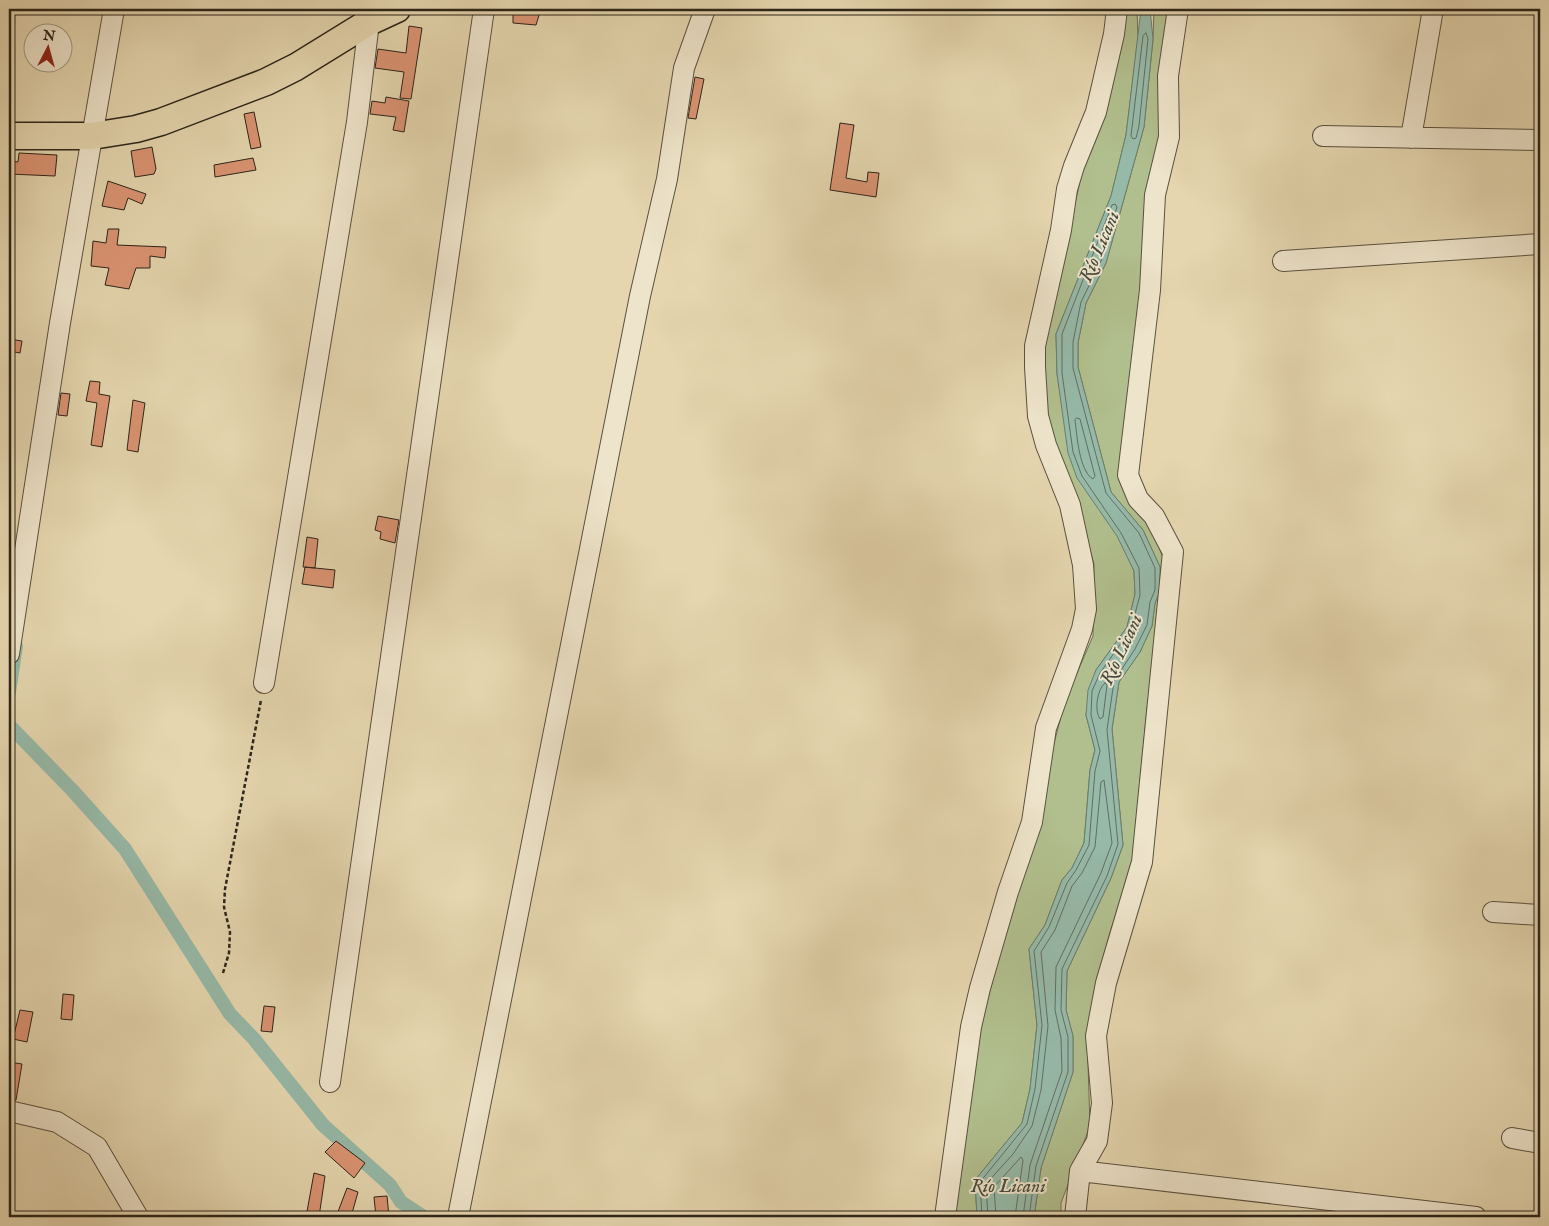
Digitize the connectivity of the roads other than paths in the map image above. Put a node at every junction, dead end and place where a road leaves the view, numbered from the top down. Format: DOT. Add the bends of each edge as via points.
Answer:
graph roads {
  1 [pos="114,9"];
  2 [pos="397,9"];
  3 [pos="484,9"];
  4 [pos="705,9"];
  5 [pos="1117,9"];
  6 [pos="1178,9"];
  7 [pos="1433,9"];
  8 [pos="369,22"];
  9 [pos="101,134"];
  10 [pos="9,136"];
  11 [pos="1323,136"];
  12 [pos="1411,138"];
  13 [pos="1540,140"];
  14 [pos="1540,244"];
  15 [pos="1283,261"];
  16 [pos="73,325"];
  17 [pos="9,654"];
  18 [pos="264,683"];
  19 [pos="1493,912"];
  20 [pos="1540,915"];
  21 [pos="330,1082"];
  22 [pos="9,1111"];
  23 [pos="1512,1138"];
  24 [pos="1540,1143"];
  25 [pos="1080,1171"];
  26 [pos="138,1217"];
  27 [pos="458,1217"];
  28 [pos="945,1217"];
  29 [pos="1075,1217"];
  30 [pos="1476,1217"];
  1 -- 9 [label="street"];
  2 -- 8 [label="main road"];
  3 -- 21 [label="street"];
  4 -- 27 [label="street" via="684,68 667,179 640,296"];
  5 -- 28 [label="street" via="1096,112 1067,189 1035,353 1038,416 1070,505 1083,565 1086,609 1082,629 1046,728 1032,822 976,1004"];
  6 -- 25 [label="street" via="1168,76 1169,137 1155,195 1150,290 1128,475 1138,500 1154,516 1173,552 1142,862 1104,992 1096,1036 1102,1103 1097,1141"];
  7 -- 12 [label="street"];
  8 -- 9 [label="main road" via="296,67 257,86 162,122"];
  8 -- 18 [label="street" via="356,132"];
  9 -- 10 [label="main road"];
  9 -- 16 [label="street" via="99,165"];
  9 -- 17 [label="street" via="57,343"];
  11 -- 12 [label="street"];
  12 -- 13 [label="street"];
  14 -- 15 [label="street"];
  19 -- 20 [label="street"];
  22 -- 26 [label="street" via="57,1122 97,1147"];
  23 -- 24 [label="street"];
  25 -- 29 [label="street"];
  25 -- 30 [label="street"];
}
